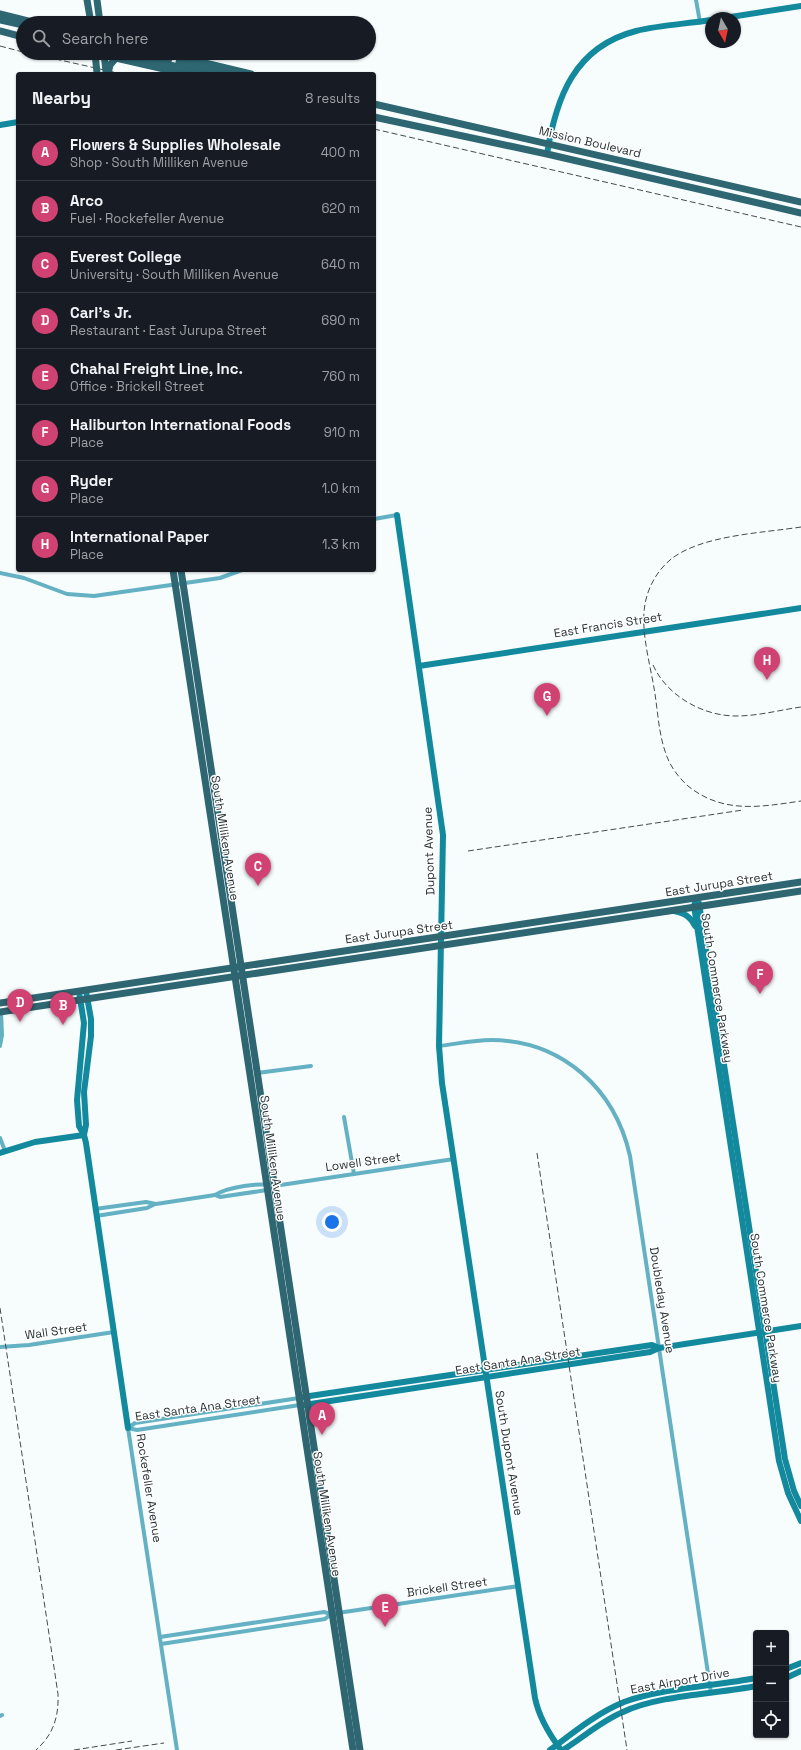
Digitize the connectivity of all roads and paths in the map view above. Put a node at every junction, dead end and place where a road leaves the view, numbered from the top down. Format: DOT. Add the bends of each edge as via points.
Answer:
graph roads {
  1 [pos="87,0"];
  2 [pos="97,0"];
  3 [pos="696,0"];
  4 [pos="801,6"];
  5 [pos="0,14"];
  6 [pos="741,15"];
  7 [pos="90,16"];
  8 [pos="99,16"];
  9 [pos="16,18"];
  10 [pos="0,20"];
  11 [pos="705,21"];
  12 [pos="700,22"];
  13 [pos="16,23"];
  14 [pos="0,27"];
  15 [pos="16,30"];
  16 [pos="0,31"];
  17 [pos="16,35"];
  18 [pos="95,60"];
  19 [pos="105,60"];
  20 [pos="114,60"];
  21 [pos="125,60"];
  22 [pos="160,60"];
  23 [pos="165,60"];
  24 [pos="192,60"];
  25 [pos="97,72"];
  26 [pos="107,72"];
  27 [pos="108,72"];
  28 [pos="177,72"];
  29 [pos="202,72"];
  30 [pos="220,72"];
  31 [pos="242,72"];
  32 [pos="376,104"];
  33 [pos="376,116"];
  34 [pos="16,122"];
  35 [pos="0,125"];
  36 [pos="549,144"];
  37 [pos="547,154"];
  38 [pos="801,202"];
  39 [pos="801,212"];
  40 [pos="397,515"];
  41 [pos="376,518"];
  42 [pos="173,572"];
  43 [pos="181,572"];
  44 [pos="236,572"];
  45 [pos="0,573"];
  46 [pos="183,584"];
  47 [pos="175,585"];
  48 [pos="801,608"];
  49 [pos="419,666"];
  50 [pos="801,882"];
  51 [pos="801,891"];
  52 [pos="697,903"];
  53 [pos="668,910"];
  54 [pos="698,932"];
  55 [pos="442,937"];
  56 [pos="441,945"];
  57 [pos="242,965"];
  58 [pos="233,967"];
  59 [pos="243,975"];
  60 [pos="234,977"];
  61 [pos="83,991"];
  62 [pos="84,999"];
  63 [pos="0,1003"];
  64 [pos="1,1012"];
  65 [pos="0,1046"];
  66 [pos="439,1046"];
  67 [pos="311,1066"];
  68 [pos="257,1074"];
  69 [pos="344,1117"];
  70 [pos="84,1135"];
  71 [pos="0,1138"];
  72 [pos="3,1152"];
  73 [pos="454,1159"];
  74 [pos="354,1174"];
  75 [pos="274,1186"];
  76 [pos="266,1187"];
  77 [pos="458,1188"];
  78 [pos="215,1195"];
  79 [pos="156,1204"];
  80 [pos="96,1209"];
  81 [pos="96,1216"];
  82 [pos="801,1326"];
  83 [pos="114,1332"];
  84 [pos="762,1332"];
  85 [pos="0,1347"];
  86 [pos="659,1348"];
  87 [pos="486,1374"];
  88 [pos="303,1401"];
  89 [pos="128,1428"];
  90 [pos="801,1506"];
  91 [pos="801,1521"];
  92 [pos="519,1586"];
  93 [pos="339,1613"];
  94 [pos="331,1614"];
  95 [pos="160,1637"];
  96 [pos="161,1644"];
  97 [pos="801,1663"];
  98 [pos="789,1668"];
  99 [pos="801,1671"];
  100 [pos="789,1677"];
  101 [pos="753,1679"];
  102 [pos="710,1686"];
  103 [pos="753,1686"];
  104 [pos="711,1693"];
  105 [pos="610,1709"];
  106 [pos="612,1718"];
  107 [pos="560,1748"];
  108 [pos="177,1750"];
  109 [pos="353,1750"];
  110 [pos="360,1750"];
  111 [pos="550,1750"];
  1 -- 7 [label="main road"];
  2 -- 8 [label="main road"];
  3 -- 12 [label="street"];
  4 -- 6 [label="street"];
  5 -- 9 [label="main road"];
  10 -- 13 [label="main road"];
  11 -- 12 [label="street"];
  12 -- 36 [label="street" via="637,31 620,36 597,50 580,65 565,88"];
  14 -- 15 [label="main road"];
  16 -- 17 [label="main road"];
  18 -- 25 [label="main road, bridge"];
  19 -- 26 [label="main road, bridge"];
  20 -- 27 [label="main road, bridge"];
  21 -- 28 [label="main road"];
  22 -- 29 [label="main road"];
  23 -- 30 [label="main road"];
  24 -- 31 [label="main road"];
  32 -- 36 [label="main road, Mission Boulevard"];
  33 -- 37 [label="main road, Mission Boulevard"];
  34 -- 35 [label="street"];
  36 -- 37 [label="street"];
  36 -- 38 [label="main road, Mission Boulevard"];
  37 -- 39 [label="main road, Mission Boulevard"];
  40 -- 41 [label="street"];
  40 -- 49 [label="street, Dupont Avenue"];
  42 -- 47 [label="main road, South Milliken Avenue"];
  43 -- 46 [label="main road, South Milliken Avenue"];
  44 -- 46 [label="street" via="220,578"];
  45 -- 47 [label="street" via="80,596 108,595"];
  46 -- 47 [label="street"];
  46 -- 57 [label="main road, South Milliken Avenue"];
  47 -- 58 [label="main road, South Milliken Avenue"];
  48 -- 49 [label="street, East Francis Street"];
  49 -- 55 [label="street, Dupont Avenue" via="442,835"];
  50 -- 52 [label="main road, East Jurupa Street"];
  51 -- 52 [label="main road, East Jurupa Street"];
  52 -- 53 [label="main road, East Jurupa Street"];
  52 -- 54 [label="street, South Commerce Parkway"];
  52 -- 55 [label="main road, East Jurupa Street"];
  52 -- 84 [label="street, South Commerce Parkway"];
  53 -- 54 [label="street" via="683,913 690,918"];
  53 -- 56 [label="main road, East Jurupa Street"];
  54 -- 84 [label="street, South Commerce Parkway"];
  55 -- 56 [label="street, Dupont Avenue"];
  55 -- 57 [label="main road, East Jurupa Street"];
  56 -- 59 [label="main road, East Jurupa Street"];
  56 -- 66 [label="street, Dupont Avenue"];
  57 -- 58 [label="main road, East Jurupa Street"];
  57 -- 59 [label="main road, South Milliken Avenue"];
  58 -- 60 [label="main road, South Milliken Avenue"];
  58 -- 61 [label="main road, East Jurupa Street"];
  59 -- 60 [label="main road, East Jurupa Street"];
  59 -- 68 [label="main road, South Milliken Avenue"];
  60 -- 62 [label="main road, East Jurupa Street"];
  60 -- 76 [label="main road, South Milliken Avenue"];
  61 -- 62 [label="street, Rockefeller Avenue"];
  61 -- 63 [label="main road, East Jurupa Street"];
  62 -- 64 [label="main road, East Jurupa Street"];
  62 -- 70 [label="street, Rockefeller Avenue" via="77,1100 79,1126"];
  64 -- 65 [label="street"];
  66 -- 73 [label="street, Dupont Avenue"];
  66 -- 86 [label="street, Doubleday Avenue" via="491,1040 536,1047 550,1052 576,1068 607,1100 622,1126 630,1156"];
  67 -- 68 [label="street"];
  68 -- 75 [label="main road, South Milliken Avenue"];
  69 -- 74 [label="street"];
  70 -- 72 [label="street" via="35,1142"];
  70 -- 80 [label="street, Rockefeller Avenue"];
  71 -- 72 [label="street"];
  73 -- 74 [label="street, Lowell Street"];
  73 -- 77 [label="street, Dupont Avenue"];
  74 -- 75 [label="street, Lowell Street"];
  75 -- 76 [label="street, Lowell Street"];
  75 -- 88 [label="main road, South Milliken Avenue"];
  76 -- 78 [label="street, Lowell Street" via="222,1191"];
  76 -- 78 [label="street, Lowell Street" via="220,1197"];
  76 -- 88 [label="main road, South Milliken Avenue"];
  77 -- 87 [label="street, South Dupont Avenue"];
  78 -- 79 [label="street, Lowell Street"];
  79 -- 80 [label="street, Lowell Street" via="146,1202"];
  79 -- 81 [label="street, Lowell Street" via="147,1208"];
  80 -- 81 [label="street, Rockefeller Avenue"];
  81 -- 83 [label="street, Rockefeller Avenue"];
  82 -- 84 [label="street, East Santa Ana Street"];
  83 -- 85 [label="street, Wall Street"];
  83 -- 89 [label="street, Rockefeller Avenue"];
  84 -- 86 [label="street, East Santa Ana Street"];
  84 -- 90 [label="street, South Commerce Parkway" via="785,1459"];
  84 -- 91 [label="street, South Commerce Parkway" via="779,1461 788,1493"];
  86 -- 87 [label="street, East Santa Ana Street" via="652,1345"];
  86 -- 102 [label="street, Doubleday Avenue"];
  87 -- 88 [label="street, East Santa Ana Street"];
  87 -- 92 [label="street, South Dupont Avenue"];
  88 -- 89 [label="street, East Santa Ana Street" via="137,1430"];
  88 -- 89 [label="street, East Santa Ana Street" via="135,1423"];
  88 -- 93 [label="main road, South Milliken Avenue"];
  88 -- 94 [label="main road, South Milliken Avenue"];
  89 -- 95 [label="street, Rockefeller Avenue"];
  92 -- 93 [label="street, Brickell Street"];
  92 -- 107 [label="street, South Dupont Avenue" via="535,1698 542,1721"];
  93 -- 94 [label="street, Brickell Street"];
  93 -- 110 [label="main road, South Milliken Avenue"];
  94 -- 95 [label="street, Brickell Street" via="324,1612"];
  94 -- 96 [label="street, Brickell Street" via="325,1619"];
  94 -- 109 [label="main road, South Milliken Avenue"];
  95 -- 96 [label="street, Rockefeller Avenue"];
  96 -- 108 [label="street, Rockefeller Avenue"];
  97 -- 98 [label="street"];
  99 -- 100 [label="street"];
  101 -- 102 [label="street, East Airport Drive"];
  102 -- 104 [label="street, Doubleday Avenue"];
  102 -- 105 [label="street, East Airport Drive" via="650,1695"];
  103 -- 104 [label="street, East Airport Drive"];
  104 -- 106 [label="street, East Airport Drive" via="634,1707"];
  105 -- 106 [label="street"];
  105 -- 107 [label="street, East Airport Drive" via="588,1722"];
  106 -- 107 [label="street, East Airport Drive"];
  107 -- 111 [label="street, East Airport Drive"];
}
